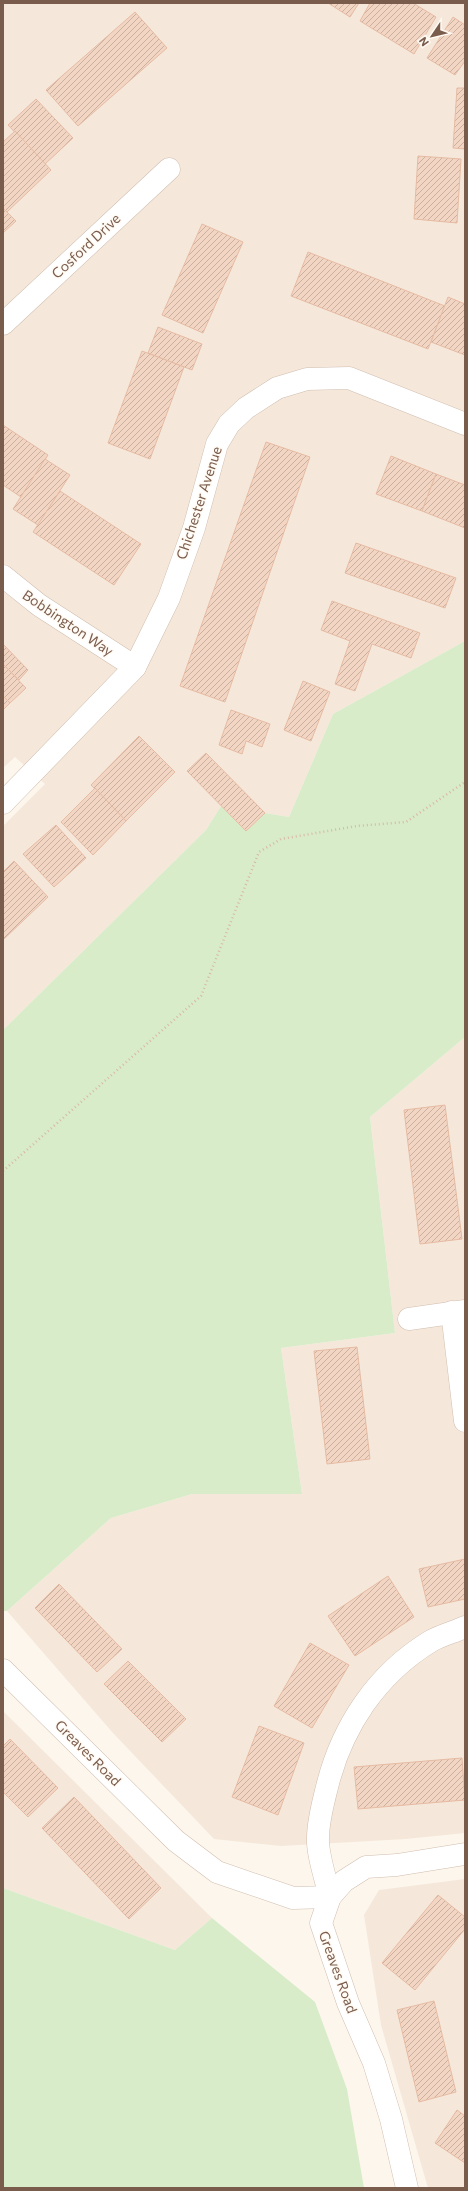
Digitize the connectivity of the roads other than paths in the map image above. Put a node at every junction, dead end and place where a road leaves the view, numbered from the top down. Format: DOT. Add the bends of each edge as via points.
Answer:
graph roads {
  1 [pos="169,169"];
  2 [pos="3,324"];
  3 [pos="465,424"];
  4 [pos="3,576"];
  5 [pos="135,667"];
  6 [pos="3,804"];
  7 [pos="459,1311"];
  8 [pos="408,1319"];
  9 [pos="465,1421"];
  10 [pos="465,1627"];
  11 [pos="3,1670"];
  12 [pos="465,1854"];
  13 [pos="330,1897"];
  14 [pos="407,2188"];
  1 -- 2 [label="street, Cosford Drive"];
  3 -- 5 [label="street, Chichester Avenue" via="349,378 307,379 277,388 246,408 230,424 217,444 194,528 169,598"];
  4 -- 5 [label="street, Bobbington Way" via="39,606"];
  5 -- 6 [label="street, Chichester Avenue"];
  7 -- 8 [label="street"];
  7 -- 9 [label="street"];
  10 -- 13 [label="street" via="432,1641 402,1663 374,1688 352,1720 334,1758 318,1838"];
  11 -- 13 [label="street, Greaves Road" via="176,1841 217,1872 293,1898"];
  12 -- 13 [label="street" via="397,1865 366,1867 344,1881"];
  13 -- 14 [label="street, Greaves Road" via="321,1923 346,1996 374,2063 391,2119"];
}
